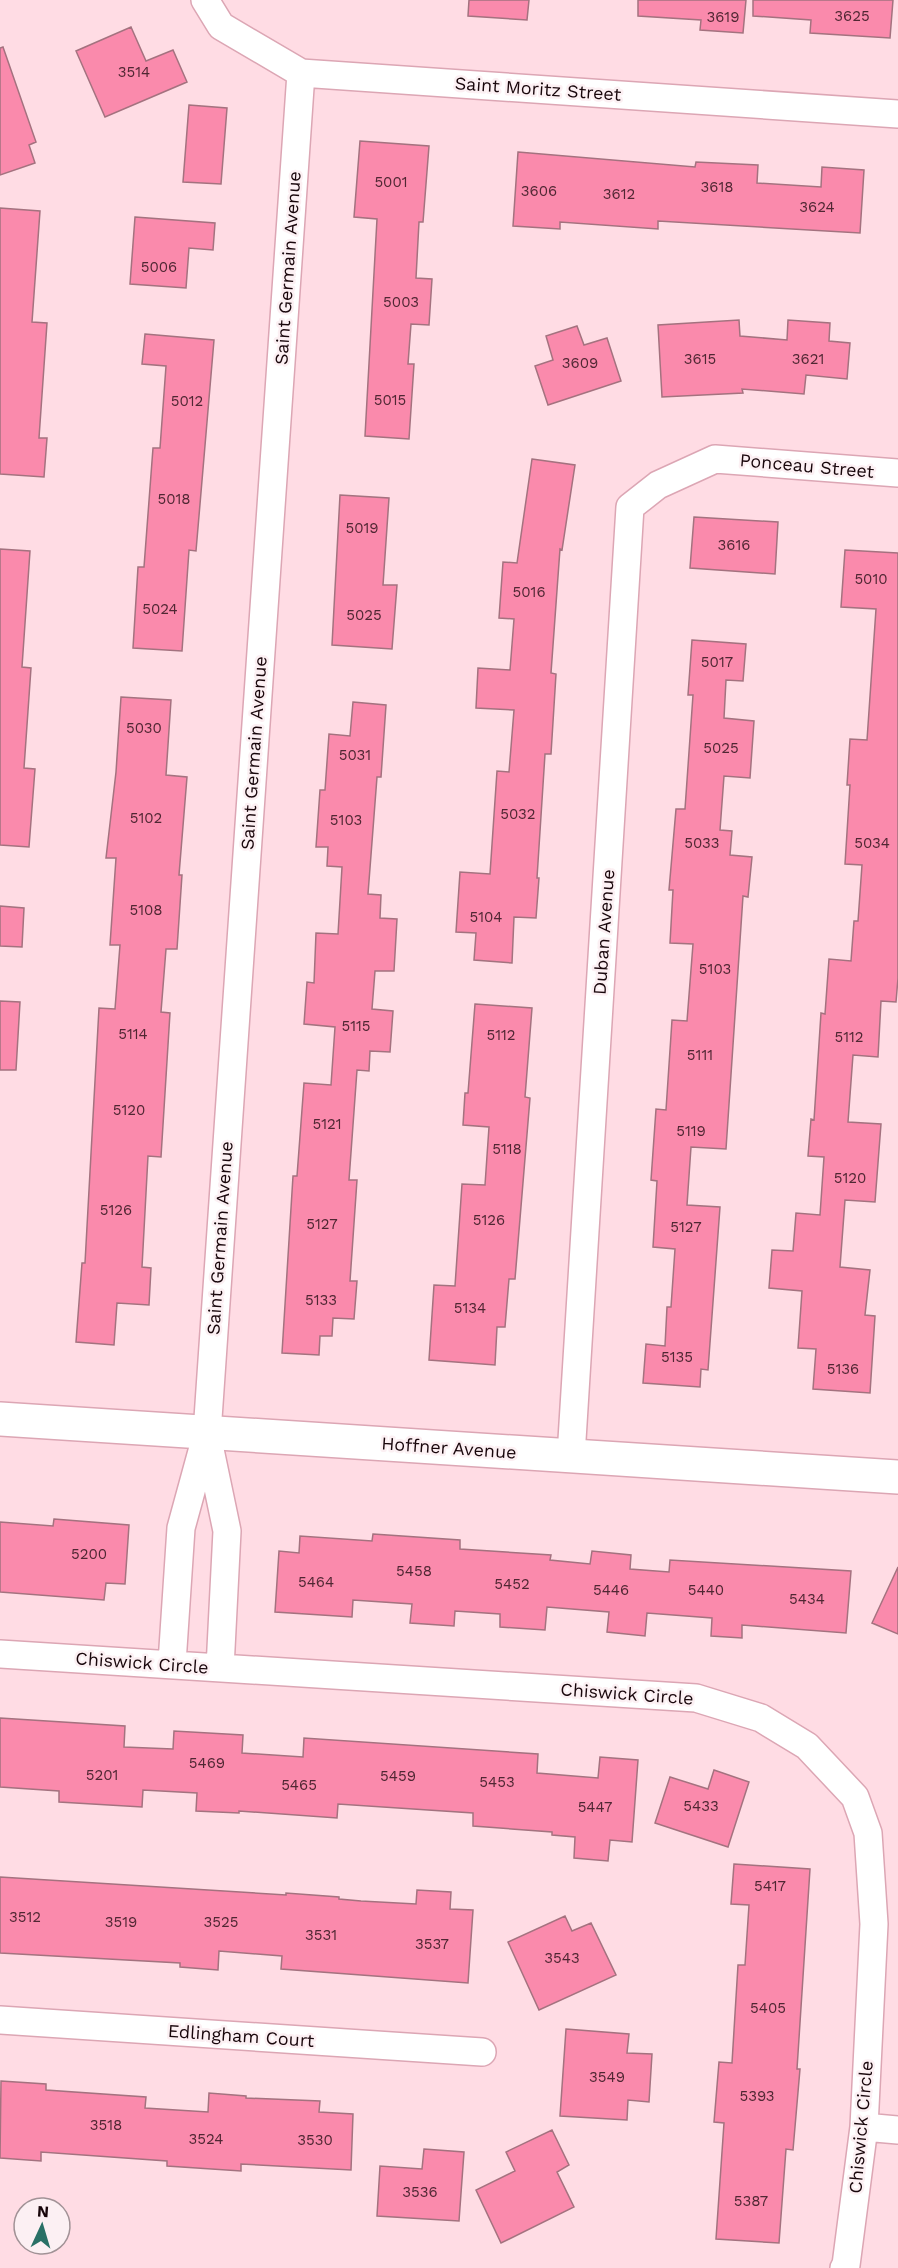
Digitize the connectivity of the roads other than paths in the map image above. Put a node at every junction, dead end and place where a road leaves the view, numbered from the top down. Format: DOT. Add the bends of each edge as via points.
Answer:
graph roads {
  1 [pos="205,0"];
  2 [pos="301,73"];
  3 [pos="898,114"];
  4 [pos="715,459"];
  5 [pos="898,473"];
  6 [pos="0,1419"];
  7 [pos="207,1433"];
  8 [pos="571,1456"];
  9 [pos="898,1477"];
  10 [pos="0,1654"];
  11 [pos="172,1664"];
  12 [pos="220,1668"];
  13 [pos="0,2020"];
  14 [pos="482,2052"];
  15 [pos="864,2127"];
  16 [pos="898,2130"];
  17 [pos="844,2268"];
  1 -- 2 [label="street, Saint Moritz Street" via="221,26"];
  2 -- 3 [label="street, Saint Moritz Street"];
  2 -- 7 [label="street, Saint Germain Avenue"];
  4 -- 5 [label="street, Ponceau Street"];
  4 -- 8 [label="street, Duban Avenue" via="658,485 630,507"];
  6 -- 7 [label="main road, Hoffner Avenue"];
  7 -- 8 [label="main road, Hoffner Avenue"];
  7 -- 11 [label="street" via="181,1528"];
  7 -- 12 [label="street" via="227,1531"];
  8 -- 9 [label="main road, Hoffner Avenue"];
  10 -- 11 [label="street, Chiswick Circle"];
  11 -- 12 [label="street, Chiswick Circle"];
  12 -- 15 [label="street, Chiswick Circle" via="696,1698 761,1718 807,1746 855,1797 868,1833 874,1924"];
  13 -- 14 [label="street, Edlingham Court"];
  15 -- 16 [label="street"];
  15 -- 17 [label="street, Chiswick Circle"];
}
